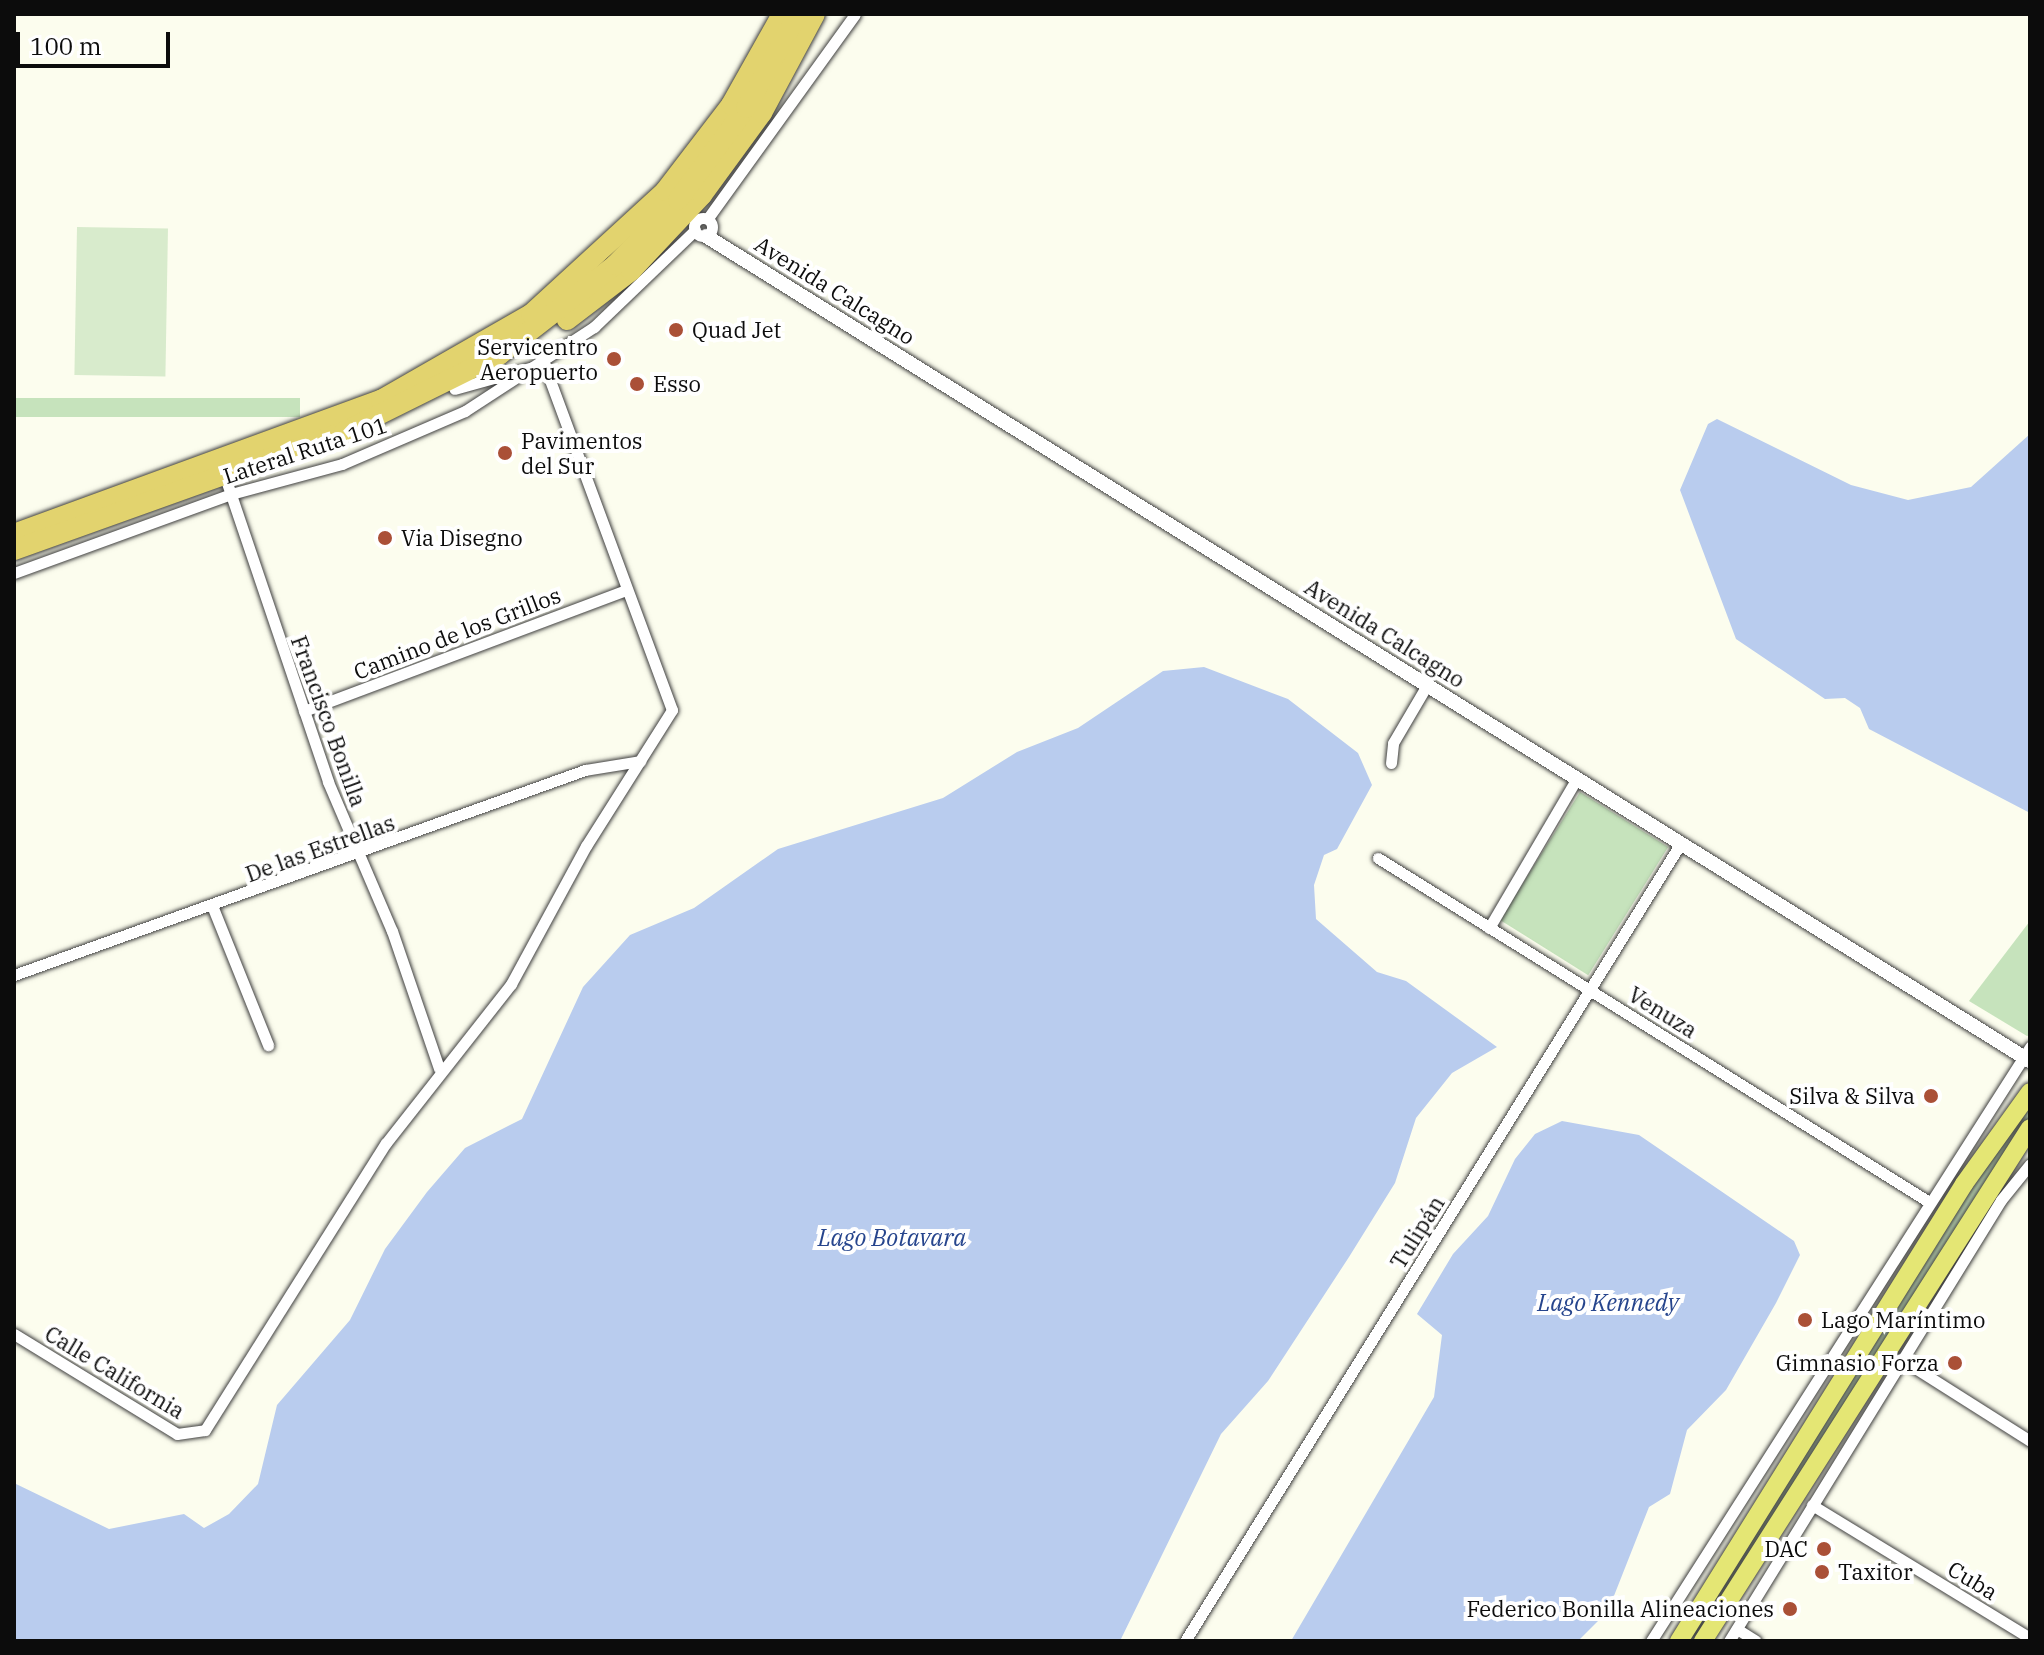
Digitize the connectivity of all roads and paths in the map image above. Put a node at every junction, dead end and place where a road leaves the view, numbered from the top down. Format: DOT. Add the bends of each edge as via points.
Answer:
graph roads {
  1 [pos="767,14"];
  2 [pos="782,14"];
  3 [pos="798,14"];
  4 [pos="815,14"];
  5 [pos="855,14"];
  6 [pos="707,232"];
  7 [pos="476,350"];
  8 [pos="544,364"];
  9 [pos="454,389"];
  10 [pos="431,394"];
  11 [pos="227,484"];
  12 [pos="14,534"];
  13 [pos="14,550"];
  14 [pos="14,573"];
  15 [pos="623,591"];
  16 [pos="1427,685"];
  17 [pos="304,711"];
  18 [pos="640,761"];
  19 [pos="1391,763"];
  20 [pos="1577,778"];
  21 [pos="1681,843"];
  22 [pos="361,855"];
  23 [pos="1378,858"];
  24 [pos="213,908"];
  25 [pos="1489,928"];
  26 [pos="14,975"];
  27 [pos="1592,991"];
  28 [pos="268,1045"];
  29 [pos="2027,1054"];
  30 [pos="439,1068"];
  31 [pos="2030,1092"];
  32 [pos="2030,1128"];
  33 [pos="2030,1164"];
  34 [pos="1926,1200"];
  35 [pos="14,1334"];
  36 [pos="1901,1359"];
  37 [pos="2030,1441"];
  38 [pos="1812,1505"];
  39 [pos="1737,1629"];
  40 [pos="2030,1638"];
  41 [pos="1185,1641"];
  42 [pos="1651,1641"];
  43 [pos="1679,1641"];
  44 [pos="1703,1641"];
  45 [pos="1729,1641"];
  46 [pos="1756,1641"];
  1 -- 7 [label="highway" via="668,170"];
  2 -- 7 [label="highway" via="731,105 641,219 555,297"];
  3 -- 10 [label="highway" via="746,108 654,225 562,310"];
  4 -- 9 [label="highway" via="762,113 678,223 592,303"];
  5 -- 6 [label="street, Lateral Ruta 101"];
  6 -- 8 [label="street, Lateral Ruta 101"];
  6 -- 16 [label="street, Avenida Calcagno"];
  7 -- 12 [label="highway" via="381,400"];
  8 -- 9 [label="street"];
  8 -- 11 [label="street, Lateral Ruta 101" via="380,450"];
  8 -- 15 [label="street"];
  9 -- 10 [label="highway"];
  10 -- 11 [label="highway"];
  11 -- 13 [label="highway"];
  11 -- 14 [label="street, Lateral Ruta 101"];
  11 -- 17 [label="street, Francisco Bonilla"];
  15 -- 17 [label="street, Camino de los Grillos"];
  15 -- 18 [label="street" via="672,710"];
  16 -- 19 [label="street" via="1393,743"];
  16 -- 20 [label="street, Avenida Calcagno"];
  17 -- 22 [label="street, Francisco Bonilla"];
  18 -- 22 [label="street, De las Estrellas" via="585,770"];
  18 -- 30 [label="street" via="511,984"];
  20 -- 21 [label="street, Avenida Calcagno"];
  20 -- 25 [label="street"];
  21 -- 27 [label="street, Tulipán"];
  21 -- 29 [label="street, Avenida Calcagno"];
  22 -- 24 [label="street, De las Estrellas"];
  22 -- 30 [label="street, Francisco Bonilla"];
  23 -- 25 [label="street, Venuza"];
  24 -- 26 [label="street, De las Estrellas"];
  24 -- 28 [label="street"];
  25 -- 27 [label="street, Venuza"];
  27 -- 34 [label="street, Venuza"];
  27 -- 41 [label="street, Tulipán"];
  29 -- 34 [label="street"];
  30 -- 35 [label="street, Calle California" via="214,1421 198,1435 177,1434"];
  31 -- 43 [label="main road" via="1964,1184"];
  32 -- 44 [label="main road"];
  33 -- 36 [label="street"];
  34 -- 42 [label="street"];
  36 -- 37 [label="street"];
  36 -- 38 [label="street"];
  38 -- 39 [label="street"];
  38 -- 40 [label="street, Cuba"];
  39 -- 45 [label="street"];
  39 -- 46 [label="street"];
}
